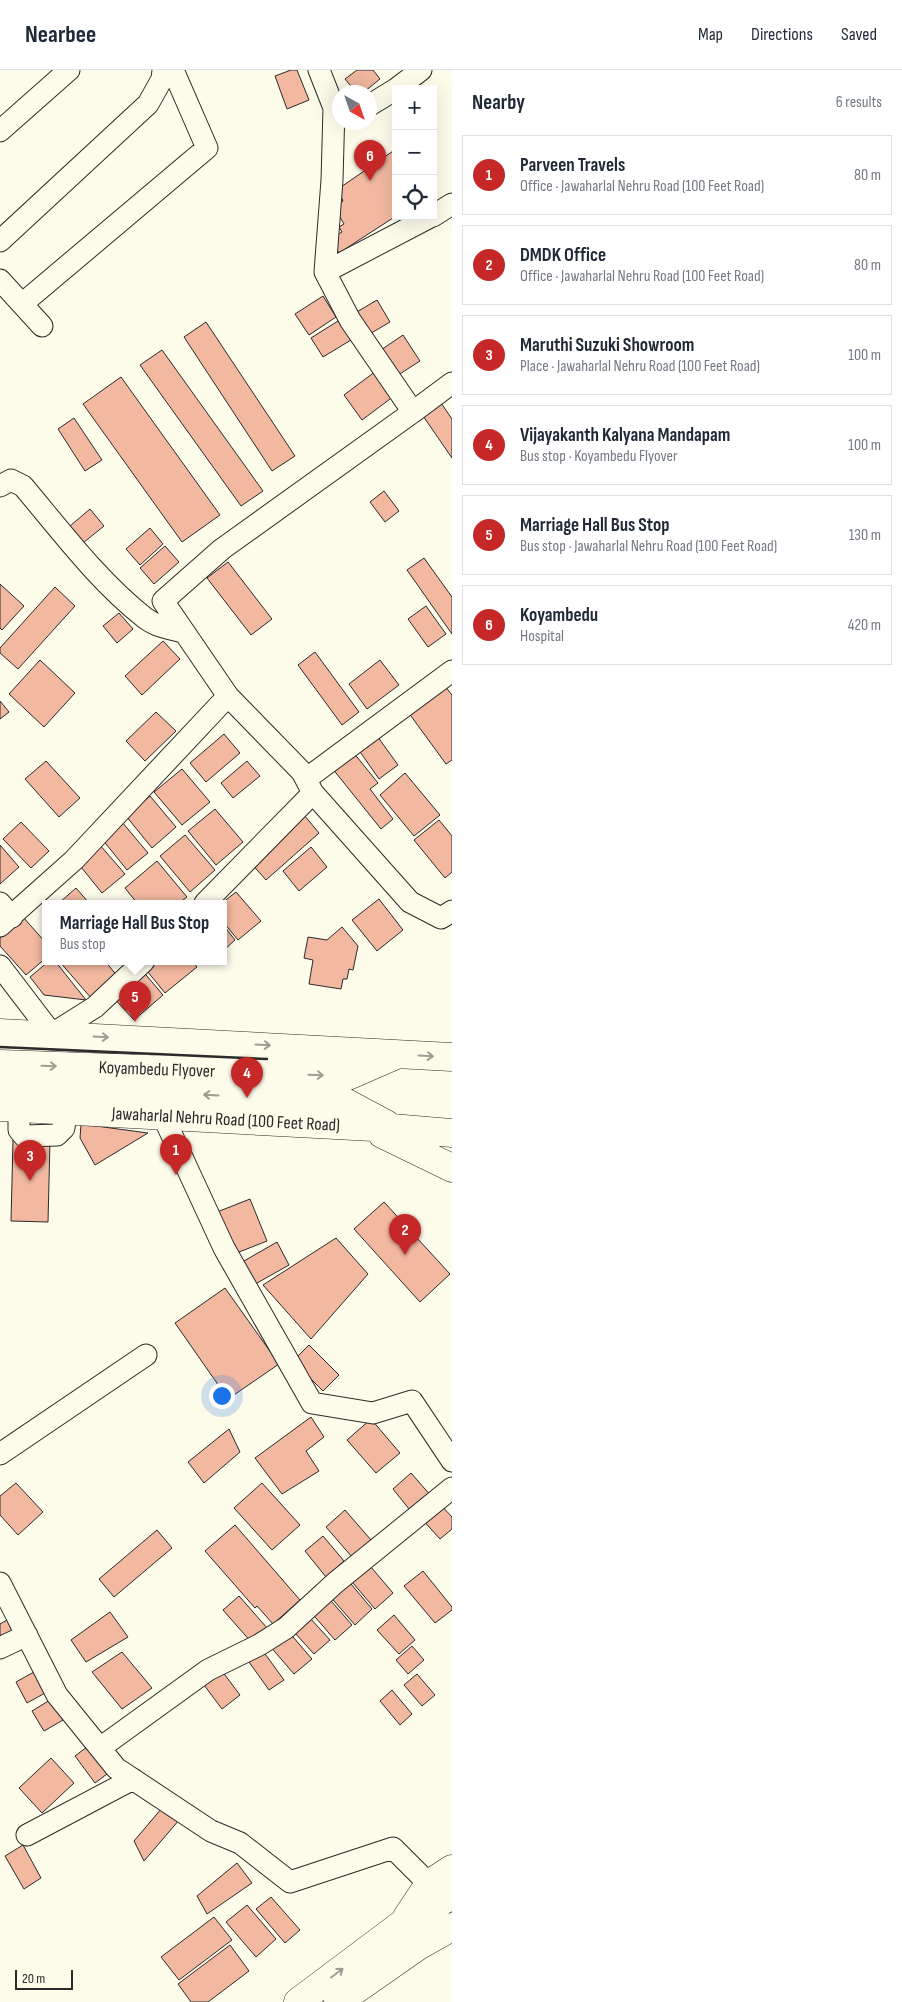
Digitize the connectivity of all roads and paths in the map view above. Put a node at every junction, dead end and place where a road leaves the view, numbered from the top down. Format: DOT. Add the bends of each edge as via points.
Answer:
graph roads {
  1 [pos="69,70"];
  2 [pos="163,70"];
  3 [pos="173,70"];
  4 [pos="319,70"];
  5 [pos="421,70"];
  6 [pos="401,85"];
  7 [pos="392,91"];
  8 [pos="377,101"];
  9 [pos="332,103"];
  10 [pos="337,130"];
  11 [pos="0,131"];
  12 [pos="452,204"];
  13 [pos="437,213"];
  14 [pos="425,220"];
  15 [pos="0,242"];
  16 [pos="325,272"];
  17 [pos="0,280"];
  18 [pos="22,304"];
  19 [pos="42,326"];
  20 [pos="452,383"];
  21 [pos="413,412"];
  22 [pos="0,486"];
  23 [pos="184,632"];
  24 [pos="452,671"];
  25 [pos="228,696"];
  26 [pos="310,786"];
  27 [pos="207,900"];
  28 [pos="452,911"];
  29 [pos="4,916"];
  30 [pos="140,965"];
  31 [pos="0,966"];
  32 [pos="0,1033"];
  33 [pos="52,1034"];
  34 [pos="399,1054"];
  35 [pos="452,1057"];
  36 [pos="0,1064"];
  37 [pos="0,1084"];
  38 [pos="9,1107"];
  39 [pos="162,1116"];
  40 [pos="362,1126"];
  41 [pos="392,1128"];
  42 [pos="452,1133"];
  43 [pos="452,1168"];
  44 [pos="146,1355"];
  45 [pos="0,1454"];
  46 [pos="452,1461"];
  47 [pos="452,1488"];
  48 [pos="0,1583"];
  49 [pos="27,1635"];
  50 [pos="0,1648"];
  51 [pos="100,1748"];
  52 [pos="133,1779"];
  53 [pos="27,1835"];
  54 [pos="452,1869"];
  55 [pos="442,1892"];
  56 [pos="452,1927"];
  57 [pos="452,1942"];
  58 [pos="418,1946"];
  59 [pos="298,2002"];
  60 [pos="338,2002"];
  1 -- 11 [label="street"];
  2 -- 15 [label="street" via="162,79 148,104"];
  3 -- 18 [label="street" via="207,148"];
  4 -- 9 [label="street"];
  5 -- 6 [label="street"];
  7 -- 8 [label="street"];
  10 -- 16 [label="street"];
  12 -- 13 [label="street"];
  14 -- 16 [label="street"];
  16 -- 21 [label="street" via="350,320"];
  17 -- 18 [label="street"];
  18 -- 19 [label="street"];
  20 -- 21 [label="street"];
  21 -- 23 [label="street" via="222,549 163,601"];
  22 -- 23 [label="street" via="11,480 23,486 86,562 146,618 160,626"];
  23 -- 25 [label="street"];
  24 -- 26 [label="street"];
  25 -- 26 [label="street" via="302,772"];
  25 -- 29 [label="street" via="74,860"];
  26 -- 27 [label="street"];
  26 -- 28 [label="street" via="410,902 440,918"];
  30 -- 33 [label="street" via="94,1007"];
  31 -- 33 [label="street"];
  32 -- 33 [label="main road"];
  33 -- 34 [label="main road, one-way"];
  34 -- 35 [label="main road, one-way"];
  36 -- 34 [label="main road, Koyambedu Flyover, one-way" via="348,1076"];
  41 -- 37 [label="main road, Koyambedu Flyover, one-way" via="343,1101"];
  38 -- 39 [label="main road, Jawaharlal Nehru Road (100 Feet Road)"];
  39 -- 40 [label="main road, Jawaharlal Nehru Road (100 Feet Road)"];
  39 -- 46 [label="street" via="224,1248 312,1403 373,1413 412,1401"];
  40 -- 41 [label="main road, Jawaharlal Nehru Road (100 Feet Road)"];
  40 -- 43 [label="main road"];
  41 -- 42 [label="main road, Jawaharlal Nehru Road (100 Feet Road)"];
  44 -- 45 [label="street"];
  47 -- 51 [label="street" via="286,1628 208,1670"];
  48 -- 49 [label="street"];
  49 -- 50 [label="street"];
  49 -- 51 [label="street" via="57,1695"];
  51 -- 52 [label="street" via="116,1768"];
  52 -- 53 [label="street"];
  52 -- 55 [label="street" via="211,1831 240,1842 290,1882 393,1848"];
  54 -- 55 [label="main road"];
  59 -- 55 [label="main road, one-way"];
  56 -- 58 [label="main road"];
  57 -- 58 [label="main road"];
  58 -- 60 [label="main road"];
}
